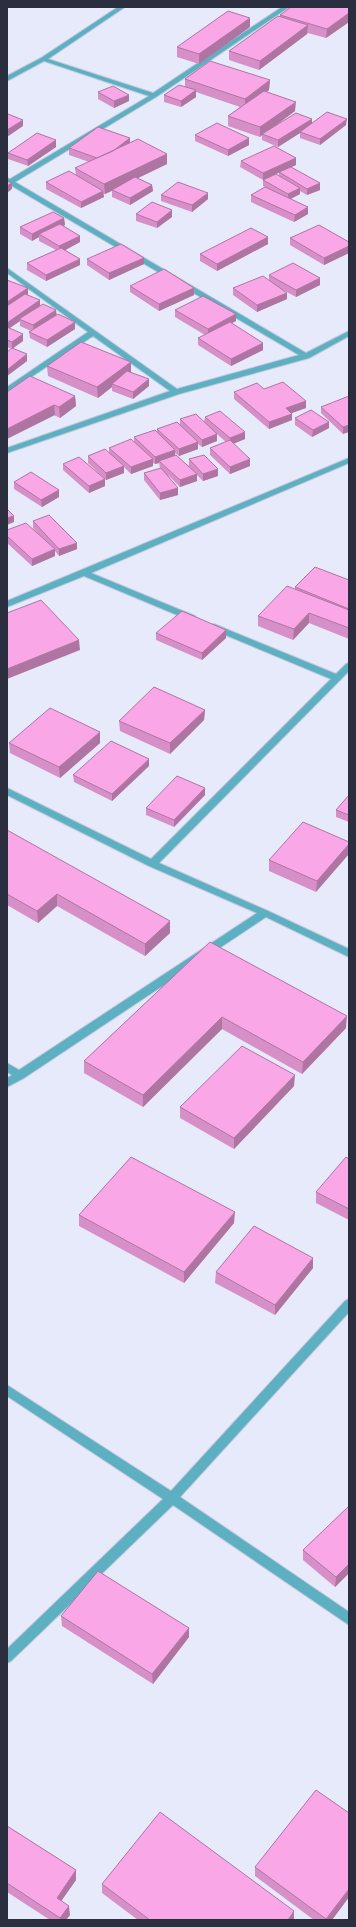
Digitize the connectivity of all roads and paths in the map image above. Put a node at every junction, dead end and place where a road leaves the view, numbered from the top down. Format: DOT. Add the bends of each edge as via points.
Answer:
graph roads {
  1 [pos="122,7"];
  2 [pos="286,7"];
  3 [pos="43,59"];
  4 [pos="7,78"];
  5 [pos="154,96"];
  6 [pos="8,181"];
  7 [pos="7,270"];
  8 [pos="94,332"];
  9 [pos="349,334"];
  10 [pos="306,356"];
  11 [pos="7,391"];
  12 [pos="176,392"];
  13 [pos="7,451"];
  14 [pos="349,460"];
  15 [pos="84,573"];
  16 [pos="7,604"];
  17 [pos="349,666"];
  18 [pos="338,678"];
  19 [pos="7,791"];
  20 [pos="152,864"];
  21 [pos="265,912"];
  22 [pos="349,953"];
  23 [pos="7,1067"];
  24 [pos="20,1075"];
  25 [pos="7,1083"];
  26 [pos="349,1304"];
  27 [pos="7,1390"];
  28 [pos="172,1498"];
  29 [pos="349,1619"];
  30 [pos="7,1657"];
  1 -- 3 [label="street"];
  2 -- 5 [label="street"];
  3 -- 4 [label="street"];
  3 -- 5 [label="street"];
  5 -- 6 [label="street"];
  6 -- 10 [label="street"];
  7 -- 8 [label="street"];
  8 -- 11 [label="street"];
  8 -- 12 [label="street"];
  9 -- 10 [label="street"];
  10 -- 12 [label="street"];
  12 -- 13 [label="street"];
  14 -- 15 [label="street"];
  15 -- 16 [label="street"];
  15 -- 18 [label="street"];
  17 -- 18 [label="street"];
  18 -- 20 [label="street"];
  19 -- 20 [label="street"];
  20 -- 21 [label="street"];
  21 -- 22 [label="street"];
  21 -- 24 [label="street"];
  23 -- 24 [label="street"];
  24 -- 25 [label="street"];
  26 -- 28 [label="street"];
  27 -- 28 [label="street"];
  28 -- 29 [label="street"];
  28 -- 30 [label="street"];
}
